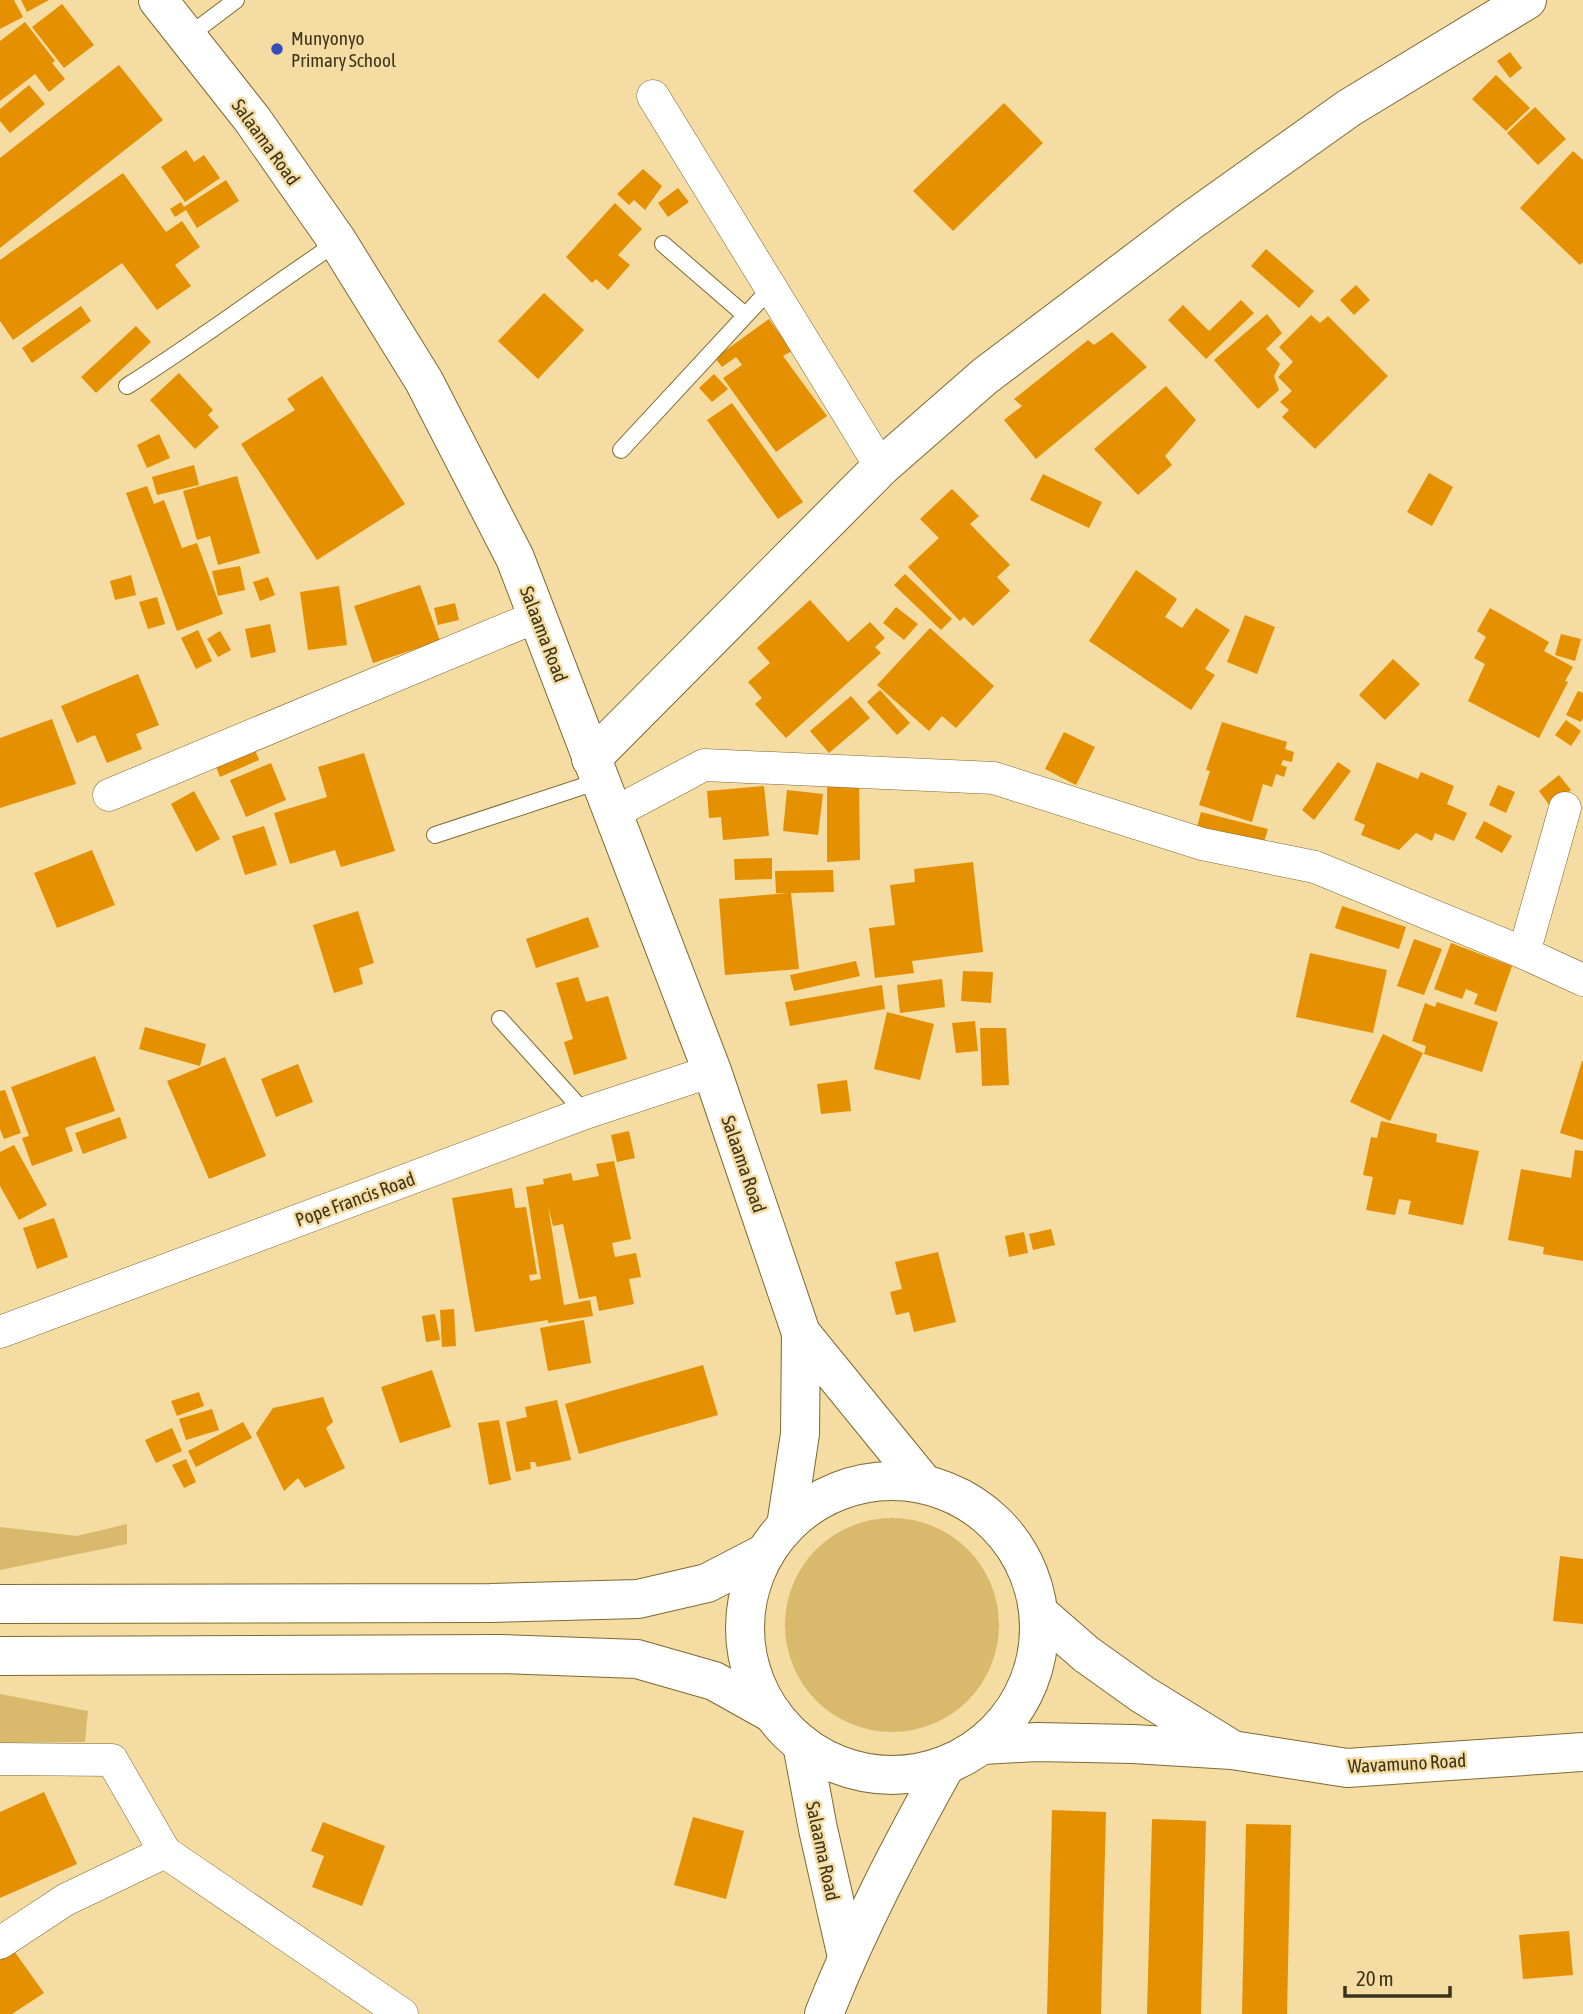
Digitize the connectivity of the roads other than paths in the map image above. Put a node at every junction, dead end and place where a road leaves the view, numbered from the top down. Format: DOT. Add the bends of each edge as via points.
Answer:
graph roads {
  1 [pos="158,0"];
  2 [pos="236,0"];
  3 [pos="1527,0"];
  4 [pos="187,37"];
  5 [pos="653,96"];
  6 [pos="338,242"];
  7 [pos="663,244"];
  8 [pos="771,288"];
  9 [pos="745,315"];
  10 [pos="127,386"];
  11 [pos="621,450"];
  12 [pos="881,467"];
  13 [pos="538,616"];
  14 [pos="601,785"];
  15 [pos="109,795"];
  16 [pos="1565,808"];
  17 [pos="435,835"];
  18 [pos="1524,953"];
  19 [pos="1583,980"];
  20 [pos="500,1019"];
  21 [pos="712,1072"];
  22 [pos="585,1114"];
  23 [pos="0,1332"];
  24 [pos="801,1334"];
  25 [pos="924,1484"];
  26 [pos="776,1539"];
  27 [pos="0,1604"];
  28 [pos="1039,1613"];
  29 [pos="0,1656"];
  30 [pos="773,1714"];
  31 [pos="802,1744"];
  32 [pos="982,1745"];
  33 [pos="1232,1750"];
  34 [pos="1583,1752"];
  35 [pos="0,1759"];
  36 [pos="946,1765"];
  37 [pos="165,1852"];
  38 [pos="0,1943"];
  39 [pos="847,1957"];
  40 [pos="402,2014"];
  41 [pos="824,2014"];
  1 -- 4 [label="main road, Salaama Road"];
  2 -- 4 [label="lane"];
  3 -- 12 [label="main road" via="1349,108 1189,222 985,376"];
  4 -- 6 [label="main road, Salaama Road" via="252,119"];
  5 -- 8 [label="street"];
  6 -- 10 [label="lane"];
  6 -- 13 [label="main road, Salaama Road" via="424,381 515,558"];
  7 -- 9 [label="lane"];
  8 -- 9 [label="lane"];
  8 -- 12 [label="street"];
  9 -- 11 [label="lane"];
  12 -- 14 [label="main road"];
  13 -- 14 [label="main road, Salaama Road"];
  13 -- 15 [label="street"];
  14 -- 17 [label="lane"];
  14 -- 18 [label="street" via="704,765 994,778 1202,844 1315,867"];
  14 -- 21 [label="main road, Salaama Road"];
  16 -- 18 [label="street"];
  18 -- 19 [label="street"];
  20 -- 22 [label="lane"];
  21 -- 22 [label="street, Pope Francis Road"];
  21 -- 24 [label="main road, Salaama Road"];
  22 -- 23 [label="street, Pope Francis Road"];
  24 -- 25 [label="main road, Salaama Road"];
  24 -- 26 [label="main road, Salaama Road" via="800,1434"];
  25 -- 26 [label="main road" via="894,1481 835,1492 808,1507"];
  25 -- 28 [label="main road" via="967,1501 1002,1530 1027,1568"];
  26 -- 27 [label="main road" via="707,1583 638,1599"];
  26 -- 30 [label="main road, Salaama Road" via="749,1592 745,1634 753,1676"];
  28 -- 32 [label="main road" via="1039,1650 1028,1686 1009,1718"];
  28 -- 33 [label="main road, Wavamuno Road" via="1131,1686"];
  29 -- 30 [label="main road" via="501,1654 637,1659 714,1681"];
  30 -- 31 [label="main road"];
  31 -- 36 [label="main road" via="835,1763 871,1774 909,1774"];
  31 -- 39 [label="main road, Salaama Road"];
  32 -- 33 [label="main road, Wavamuno Road" via="1037,1742"];
  32 -- 36 [label="main road"];
  33 -- 34 [label="main road, Wavamuno Road" via="1347,1768"];
  35 -- 37 [label="street" via="112,1760"];
  36 -- 39 [label="main road, Salaama Road"];
  37 -- 38 [label="street" via="65,1900"];
  37 -- 40 [label="street"];
  39 -- 41 [label="main road, Salaama Road"];
}
